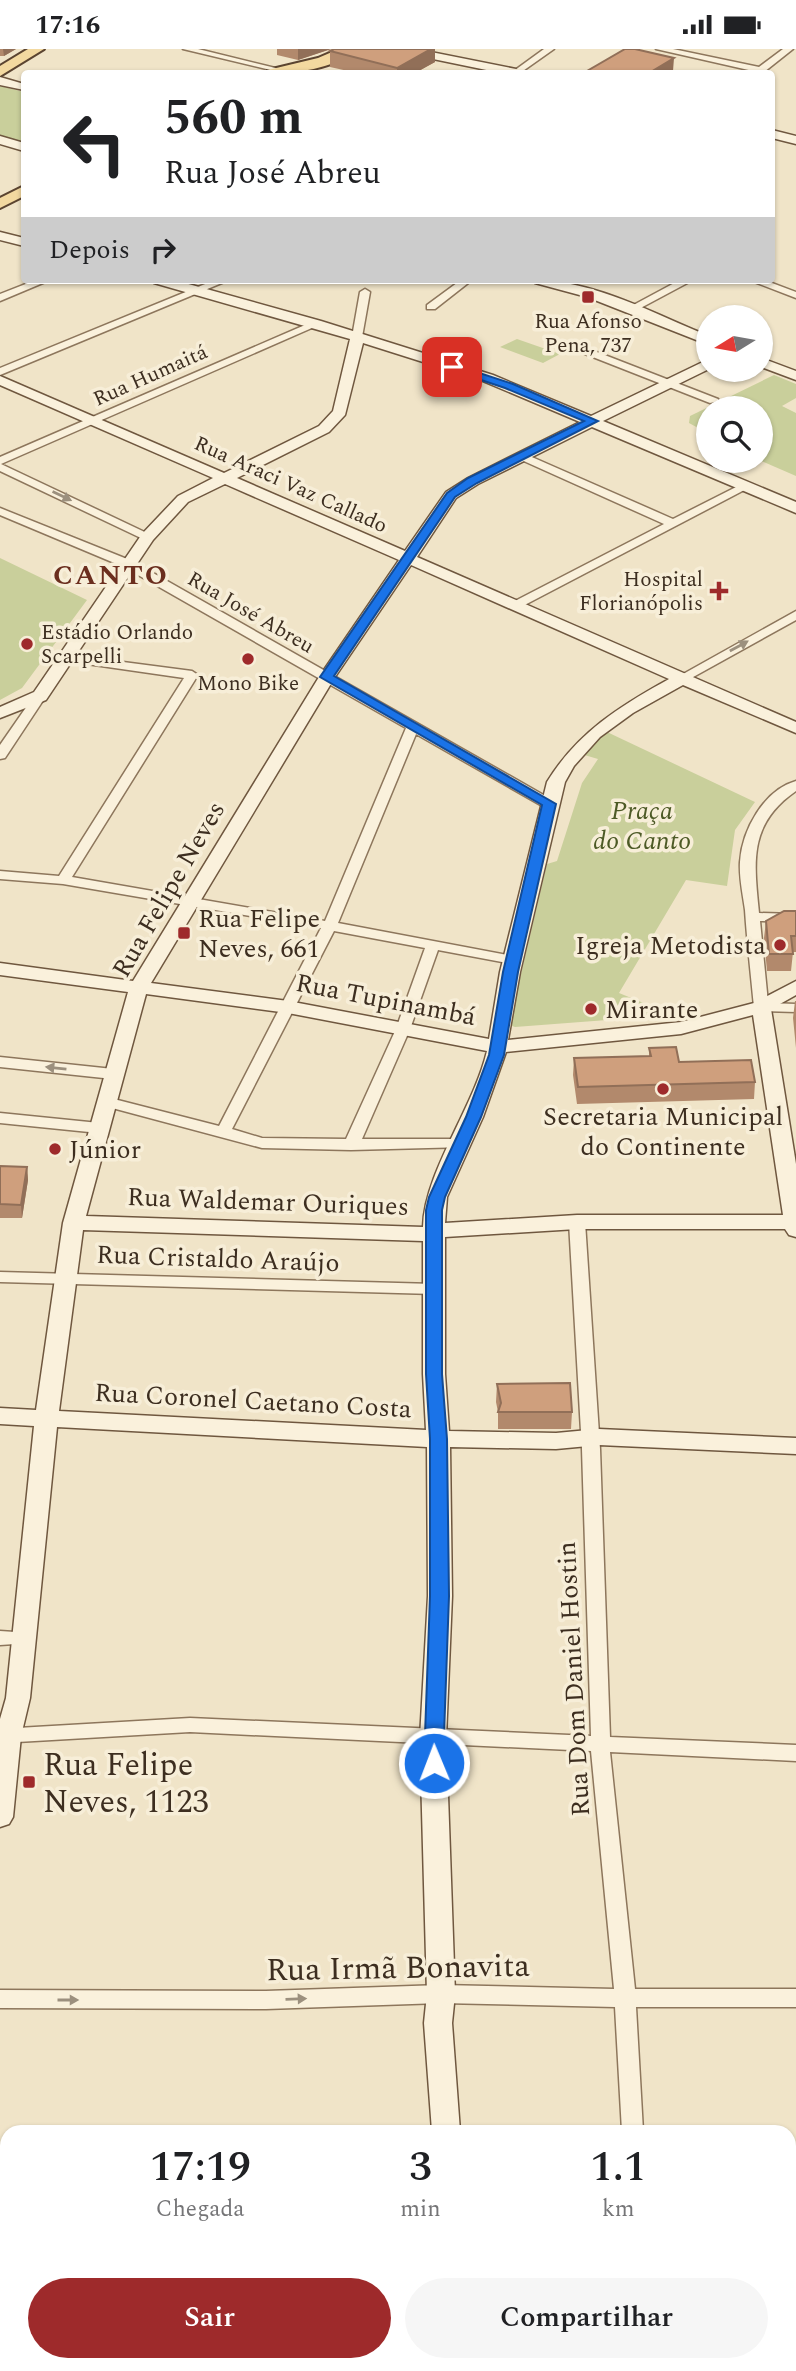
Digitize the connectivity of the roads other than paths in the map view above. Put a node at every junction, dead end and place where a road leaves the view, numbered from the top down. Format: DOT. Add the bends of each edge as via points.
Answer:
graph roads {
  1 [pos="37,49"];
  2 [pos="187,49"];
  3 [pos="350,49"];
  4 [pos="399,49"];
  5 [pos="550,49"];
  6 [pos="660,49"];
  7 [pos="789,49"];
  8 [pos="270,70"];
  9 [pos="292,70"];
  10 [pos="500,70"];
  11 [pos="519,70"];
  12 [pos="750,70"];
  13 [pos="762,70"];
  14 [pos="0,72"];
  15 [pos="0,81"];
  16 [pos="21,86"];
  17 [pos="775,137"];
  18 [pos="0,140"];
  19 [pos="796,140"];
  20 [pos="21,146"];
  21 [pos="21,192"];
  22 [pos="0,204"];
  23 [pos="0,236"];
  24 [pos="21,241"];
  25 [pos="35,284"];
  26 [pos="173,284"];
  27 [pos="215,284"];
  28 [pos="462,284"];
  29 [pos="557,284"];
  30 [pos="680,284"];
  31 [pos="765,284"];
  32 [pos="198,291"];
  33 [pos="365,292"];
  34 [pos="796,295"];
  35 [pos="0,298"];
  36 [pos="430,307"];
  37 [pos="631,309"];
  38 [pos="316,324"];
  39 [pos="696,336"];
  40 [pos="357,337"];
  41 [pos="584,350"];
  42 [pos="774,367"];
  43 [pos="696,369"];
  44 [pos="0,372"];
  45 [pos="796,376"];
  46 [pos="0,380"];
  47 [pos="668,383"];
  48 [pos="701,396"];
  49 [pos="93,421"];
  50 [pos="593,421"];
  51 [pos="521,456"];
  52 [pos="0,461"];
  53 [pos="0,467"];
  54 [pos="222,477"];
  55 [pos="746,486"];
  56 [pos="796,508"];
  57 [pos="0,511"];
  58 [pos="674,524"];
  59 [pos="147,537"];
  60 [pos="407,560"];
  61 [pos="128,564"];
  62 [pos="517,605"];
  63 [pos="796,615"];
  64 [pos="66,657"];
  65 [pos="327,677"];
  66 [pos="682,678"];
  67 [pos="40,696"];
  68 [pos="0,713"];
  69 [pos="413,726"];
  70 [pos="796,728"];
  71 [pos="0,730"];
  72 [pos="16,731"];
  73 [pos="0,755"];
  74 [pos="796,785"];
  75 [pos="549,804"];
  76 [pos="0,875"];
  77 [pos="63,880"];
  78 [pos="191,900"];
  79 [pos="751,917"];
  80 [pos="796,918"];
  81 [pos="330,925"];
  82 [pos="433,944"];
  83 [pos="513,960"];
  84 [pos="0,969"];
  85 [pos="139,987"];
  86 [pos="796,987"];
  87 [pos="288,1007"];
  88 [pos="761,1007"];
  89 [pos="796,1008"];
  90 [pos="403,1029"];
  91 [pos="497,1047"];
  92 [pos="0,1062"];
  93 [pos="113,1074"];
  94 [pos="106,1102"];
  95 [pos="0,1118"];
  96 [pos="99,1128"];
  97 [pos="223,1133"];
  98 [pos="462,1144"];
  99 [pos="351,1145"];
  100 [pos="577,1222"];
  101 [pos="74,1223"];
  102 [pos="796,1225"];
  103 [pos="435,1231"];
  104 [pos="0,1277"];
  105 [pos="65,1278"];
  106 [pos="435,1289"];
  107 [pos="0,1416"];
  108 [pos="47,1417"];
  109 [pos="439,1439"];
  110 [pos="590,1440"];
  111 [pos="796,1446"];
  112 [pos="0,1638"];
  113 [pos="24,1638"];
  114 [pos="4,1736"];
  115 [pos="433,1738"];
  116 [pos="600,1742"];
  117 [pos="796,1753"];
  118 [pos="0,1817"];
  119 [pos="440,1994"];
  120 [pos="625,1998"];
  121 [pos="796,1998"];
  122 [pos="0,1999"];
  123 [pos="446,2125"];
  124 [pos="633,2125"];
  1 -- 14 [label="main road"];
  2 -- 8 [label="street"];
  3 -- 9 [label="main road"];
  4 -- 10 [label="street"];
  5 -- 11 [label="street"];
  6 -- 12 [label="street"];
  7 -- 13 [label="street"];
  15 -- 16 [label="street"];
  17 -- 19 [label="street"];
  18 -- 20 [label="street"];
  21 -- 22 [label="main road"];
  23 -- 24 [label="street"];
  25 -- 35 [label="street"];
  26 -- 32 [label="street"];
  27 -- 32 [label="street"];
  28 -- 36 [label="street"];
  29 -- 37 [label="street"];
  30 -- 37 [label="street"];
  31 -- 34 [label="street"];
  32 -- 38 [label="street"];
  32 -- 44 [label="street"];
  33 -- 40 [label="street"];
  37 -- 39 [label="street"];
  38 -- 40 [label="street"];
  38 -- 49 [label="street, Rua Humaitá"];
  40 -- 50 [label="street" via="488,378"];
  40 -- 54 [label="street" via="334,421"];
  41 -- 47 [label="street"];
  42 -- 45 [label="street"];
  43 -- 47 [label="street, Rua Felipe Neves"];
  46 -- 49 [label="street, Rua Araci Vaz Callado"];
  47 -- 48 [label="street"];
  47 -- 50 [label="street, Rua Felipe Neves"];
  49 -- 52 [label="street, Rua Humaitá"];
  49 -- 54 [label="street, Rua Araci Vaz Callado"];
  50 -- 51 [label="street, Rua Felipe Neves"];
  50 -- 55 [label="street"];
  51 -- 58 [label="street"];
  51 -- 60 [label="street, Rua Felipe Neves" via="451,495"];
  53 -- 59 [label="street, one-way"];
  54 -- 59 [label="street" via="183,499"];
  54 -- 60 [label="street, Rua Araci Vaz Callado"];
  55 -- 56 [label="street"];
  55 -- 58 [label="street"];
  57 -- 61 [label="street, Rua José Abreu"];
  58 -- 62 [label="street"];
  59 -- 61 [label="street"];
  60 -- 62 [label="street, Rua Araci Vaz Callado"];
  60 -- 65 [label="street, Rua Felipe Neves"];
  61 -- 64 [label="street"];
  61 -- 65 [label="street, Rua José Abreu"];
  62 -- 66 [label="street, Rua Araci Vaz Callado"];
  66 -- 63 [label="street, one-way"];
  64 -- 67 [label="street"];
  64 -- 77 [label="street" via="192,675"];
  65 -- 69 [label="street, Rua José Abreu"];
  65 -- 78 [label="street, Rua Felipe Neves"];
  66 -- 70 [label="street, Rua Araci Vaz Callado"];
  66 -- 75 [label="street" via="628,708 586,739 562,769"];
  67 -- 68 [label="street"];
  67 -- 72 [label="street"];
  69 -- 75 [label="street, Rua José Abreu"];
  69 -- 81 [label="street"];
  71 -- 72 [label="street"];
  72 -- 73 [label="street"];
  74 -- 79 [label="street" via="766,807 754,825 747,864"];
  75 -- 83 [label="street"];
  76 -- 77 [label="street"];
  77 -- 78 [label="street"];
  78 -- 81 [label="street"];
  78 -- 85 [label="street, Rua Felipe Neves"];
  79 -- 80 [label="street"];
  79 -- 88 [label="street"];
  81 -- 82 [label="street"];
  81 -- 87 [label="street"];
  82 -- 83 [label="street"];
  82 -- 90 [label="street"];
  83 -- 91 [label="street"];
  84 -- 85 [label="street, Rua Tupinambá"];
  85 -- 87 [label="street, Rua Tupinambá"];
  85 -- 93 [label="street, Rua Felipe Neves"];
  86 -- 88 [label="street, Rua Tupinambá"];
  87 -- 90 [label="street, Rua Tupinambá"];
  87 -- 97 [label="street"];
  88 -- 89 [label="street"];
  88 -- 91 [label="street, Rua Tupinambá" via="647,1034"];
  88 -- 102 [label="street"];
  90 -- 91 [label="street, Rua Tupinambá"];
  90 -- 99 [label="street"];
  91 -- 98 [label="street"];
  93 -- 92 [label="street, one-way"];
  93 -- 94 [label="street, Rua Felipe Neves"];
  94 -- 96 [label="street, Rua Felipe Neves"];
  94 -- 97 [label="street"];
  95 -- 96 [label="street"];
  96 -- 101 [label="street, Rua Felipe Neves"];
  97 -- 99 [label="street" via="262,1143"];
  98 -- 99 [label="street"];
  98 -- 103 [label="street" via="437,1197"];
  100 -- 102 [label="street, Rua Waldemar Ouriques"];
  100 -- 103 [label="street, Rua Waldemar Ouriques"];
  100 -- 110 [label="street, Rua Dom Daniel Hostin"];
  101 -- 103 [label="street, Rua Waldemar Ouriques" via="418,1235"];
  101 -- 105 [label="street, Rua Felipe Neves"];
  103 -- 106 [label="street"];
  104 -- 105 [label="street, Rua Cristaldo Araújo"];
  105 -- 106 [label="street, Rua Cristaldo Araújo"];
  105 -- 108 [label="street, Rua Felipe Neves"];
  106 -- 109 [label="street"];
  107 -- 108 [label="street, Rua Coronel Caetano Costa"];
  108 -- 109 [label="street, Rua Coronel Caetano Costa"];
  108 -- 113 [label="street, Rua Felipe Neves"];
  109 -- 110 [label="street, Rua Coronel Caetano Costa"];
  109 -- 115 [label="street" via="440,1596"];
  110 -- 111 [label="street, Rua Coronel Caetano Costa"];
  110 -- 116 [label="street, Rua Dom Daniel Hostin"];
  112 -- 113 [label="street"];
  113 -- 114 [label="street, Rua Felipe Neves" via="18,1698"];
  114 -- 115 [label="street" via="190,1725"];
  114 -- 118 [label="street, Rua Felipe Neves"];
  115 -- 116 [label="street"];
  115 -- 119 [label="street"];
  116 -- 117 [label="street"];
  116 -- 120 [label="street, Rua Dom Daniel Hostin"];
  119 -- 120 [label="street, Rua Irmã Bonavita"];
  122 -- 119 [label="street, Rua Irmã Bonavita, one-way" via="266,2000"];
  119 -- 123 [label="street"];
  120 -- 121 [label="street, Rua Irmã Bonavita"];
  120 -- 124 [label="street, Rua Dom Daniel Hostin"];
}
